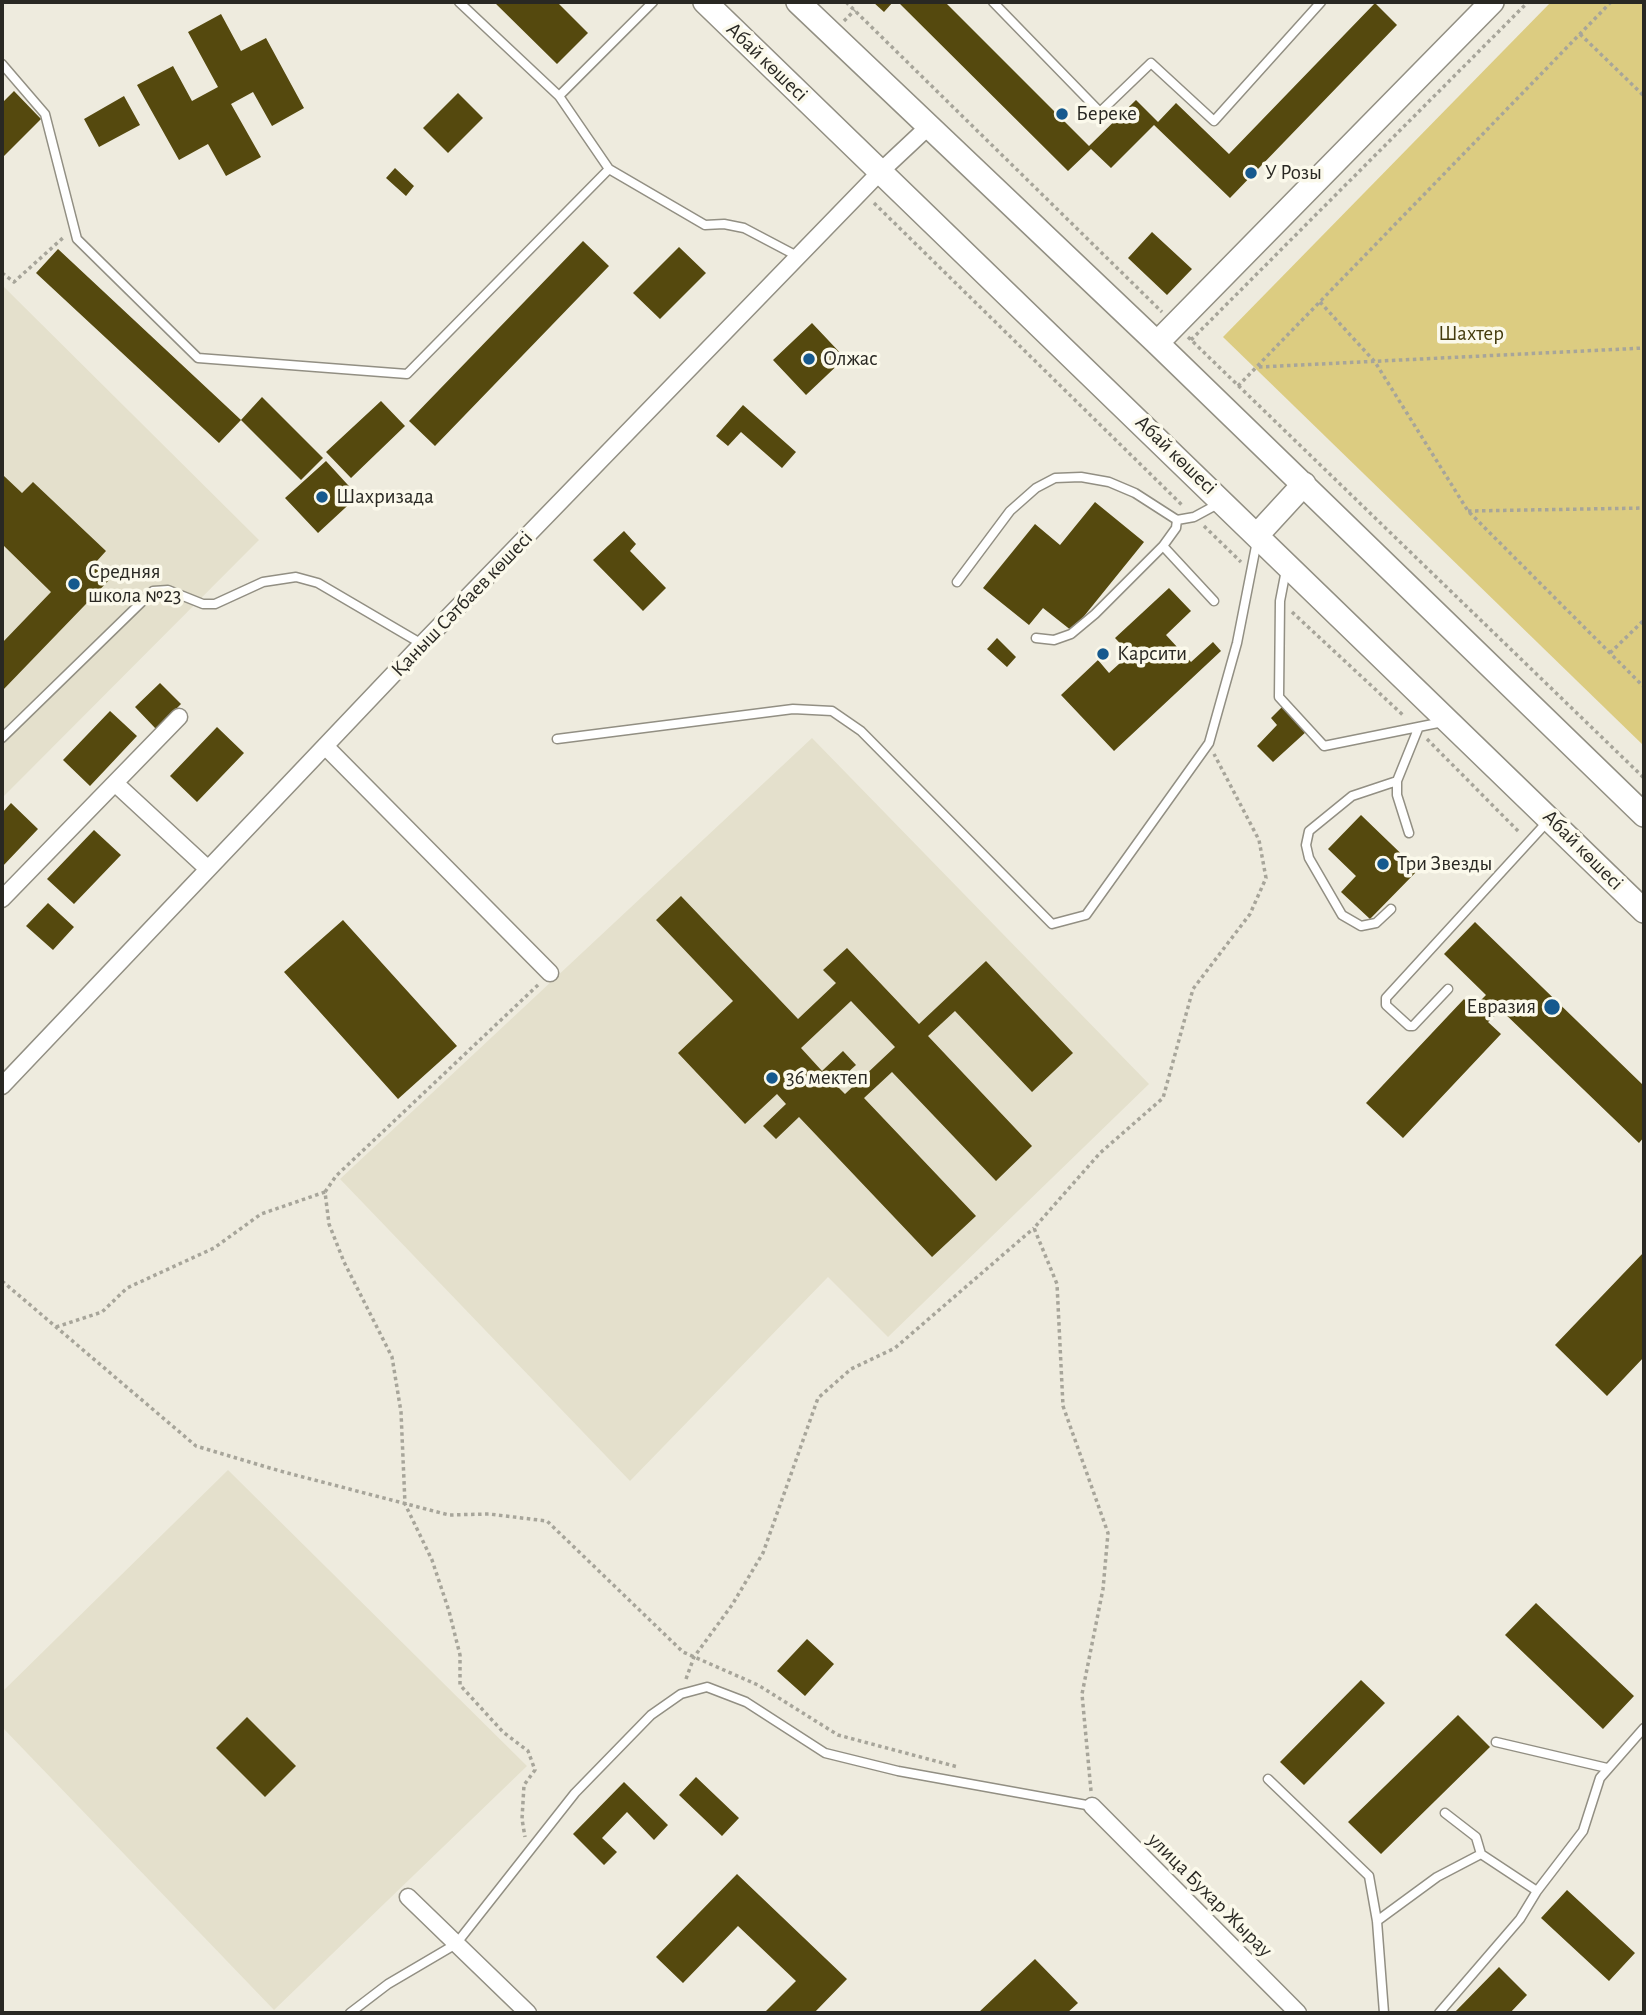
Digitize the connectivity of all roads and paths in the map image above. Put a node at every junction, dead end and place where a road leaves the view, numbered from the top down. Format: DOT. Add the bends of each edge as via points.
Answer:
graph roads {
  1 [pos="459,2"];
  2 [pos="653,2"];
  3 [pos="705,2"];
  4 [pos="798,2"];
  5 [pos="846,2"];
  6 [pos="993,2"];
  7 [pos="1321,2"];
  8 [pos="1492,2"];
  9 [pos="1528,2"];
  10 [pos="1611,2"];
  11 [pos="1580,34"];
  12 [pos="2,64"];
  13 [pos="559,96"];
  14 [pos="1644,96"];
  15 [pos="928,127"];
  16 [pos="609,169"];
  17 [pos="881,171"];
  18 [pos="74,228"];
  19 [pos="799,257"];
  20 [pos="2,272"];
  21 [pos="1320,302"];
  22 [pos="1174,324"];
  23 [pos="1191,341"];
  24 [pos="1157,342"];
  25 [pos="1644,348"];
  26 [pos="1376,362"];
  27 [pos="1257,367"];
  28 [pos="1238,386"];
  29 [pos="1304,484"];
  30 [pos="1224,501"];
  31 [pos="1644,508"];
  32 [pos="1468,511"];
  33 [pos="1177,520"];
  34 [pos="1258,534"];
  35 [pos="1163,545"];
  36 [pos="1288,563"];
  37 [pos="957,582"];
  38 [pos="1214,601"];
  39 [pos="1644,620"];
  40 [pos="1036,638"];
  41 [pos="422,644"];
  42 [pos="1610,653"];
  43 [pos="1644,687"];
  44 [pos="180,717"];
  45 [pos="1449,720"];
  46 [pos="1418,729"];
  47 [pos="2,738"];
  48 [pos="556,740"];
  49 [pos="1209,743"];
  50 [pos="325,746"];
  51 [pos="1644,778"];
  52 [pos="1397,781"];
  53 [pos="116,784"];
  54 [pos="1644,815"];
  55 [pos="1550,818"];
  56 [pos="1409,833"];
  57 [pos="208,869"];
  58 [pos="2,899"];
  59 [pos="1391,909"];
  60 [pos="1644,911"];
  61 [pos="550,973"];
  62 [pos="1448,989"];
  63 [pos="2,1086"];
  64 [pos="325,1192"];
  65 [pos="1034,1228"];
  66 [pos="2,1281"];
  67 [pos="56,1327"];
  68 [pos="405,1504"];
  69 [pos="694,1657"];
  70 [pos="681,1694"];
  71 [pos="1644,1728"];
  72 [pos="1496,1742"];
  73 [pos="1607,1768"];
  74 [pos="970,1770"];
  75 [pos="1268,1779"];
  76 [pos="1092,1806"];
  77 [pos="1445,1813"];
  78 [pos="528,1853"];
  79 [pos="1481,1854"];
  80 [pos="1537,1891"];
  81 [pos="408,1897"];
  82 [pos="1377,1921"];
  83 [pos="456,1944"];
  84 [pos="350,2013"];
  85 [pos="527,2013"];
  86 [pos="1298,2013"];
  87 [pos="1384,2013"];
  88 [pos="1439,2013"];
  1 -- 13 [label="lane"];
  2 -- 13 [label="lane"];
  3 -- 17 [label="main road, Абай көшесі"];
  4 -- 15 [label="main road"];
  5 -- 22 [label="path"];
  6 -- 7 [label="lane" via="1100,112 1151,62 1214,121"];
  8 -- 22 [label="main road"];
  9 -- 23 [label="path"];
  10 -- 11 [label="path"];
  11 -- 14 [label="path"];
  11 -- 21 [label="path"];
  12 -- 18 [label="lane" via="45,114"];
  13 -- 16 [label="lane"];
  15 -- 17 [label="street, Қаныш Сәтбаев көшесі"];
  15 -- 24 [label="main road"];
  16 -- 18 [label="lane" via="407,374 198,358 85,248"];
  16 -- 19 [label="lane" via="705,225 744,228"];
  17 -- 19 [label="street, Қаныш Сәтбаев көшесі"];
  17 -- 30 [label="main road, Абай көшесі"];
  18 -- 20 [label="path" via="14,282"];
  19 -- 41 [label="street, Қаныш Сәтбаев көшесі"];
  21 -- 26 [label="path"];
  21 -- 27 [label="path"];
  22 -- 23 [label="path"];
  22 -- 24 [label="main road"];
  23 -- 28 [label="path"];
  24 -- 29 [label="main road"];
  25 -- 26 [label="path"];
  26 -- 27 [label="path"];
  26 -- 32 [label="path"];
  27 -- 28 [label="path"];
  28 -- 51 [label="path"];
  29 -- 34 [label="main road"];
  29 -- 54 [label="main road"];
  30 -- 33 [label="lane" via="1194,517"];
  30 -- 34 [label="main road, Абай көшесі"];
  31 -- 32 [label="path"];
  32 -- 42 [label="path"];
  33 -- 35 [label="lane"];
  33 -- 37 [label="lane" via="1109,482 1055,478 1035,488 1010,511"];
  34 -- 36 [label="main road, Абай көшесі"];
  34 -- 49 [label="lane" via="1237,643"];
  35 -- 38 [label="lane"];
  35 -- 40 [label="lane" via="1071,634 1054,640"];
  36 -- 45 [label="main road, Абай көшесі"];
  36 -- 46 [label="lane" via="1280,601 1279,697 1324,746"];
  39 -- 42 [label="path"];
  41 -- 47 [label="lane" via="318,583 296,577 263,582 215,604 168,590 153,591"];
  41 -- 50 [label="street, Қаныш Сәтбаев көшесі"];
  42 -- 43 [label="path"];
  44 -- 53 [label="street"];
  45 -- 46 [label="lane"];
  45 -- 55 [label="main road, Абай көшесі"];
  46 -- 52 [label="lane"];
  48 -- 49 [label="lane" via="793,709 832,711 861,731 1052,924 1086,915"];
  49 -- 65 [label="path" via="1259,840 1266,878 1250,914 1193,989 1163,1098 1100,1153"];
  50 -- 57 [label="street, Қаныш Сәтбаев көшесі"];
  50 -- 61 [label="street"];
  52 -- 56 [label="lane" via="1396,795"];
  52 -- 59 [label="lane" via="1352,796 1309,831 1306,845 1342,915 1361,926 1376,923"];
  53 -- 57 [label="street"];
  53 -- 58 [label="street"];
  55 -- 60 [label="main road, Абай көшесі"];
  55 -- 62 [label="lane" via="1385,998 1385,1005 1413,1026"];
  57 -- 63 [label="street, Қаныш Сәтбаев көшесі"];
  61 -- 64 [label="path" via="336,1176"];
  64 -- 67 [label="path" via="261,1214 214,1248 127,1288 102,1312"];
  64 -- 68 [label="path" via="329,1224 344,1262 392,1357 401,1412"];
  65 -- 69 [label="path" via="895,1348 851,1369 818,1398 763,1553"];
  65 -- 76 [label="path" via="1057,1284 1063,1406 1108,1533 1103,1589 1082,1694"];
  66 -- 67 [label="path"];
  67 -- 68 [label="path" via="196,1446"];
  68 -- 69 [label="path" via="449,1515 547,1521 683,1652"];
  68 -- 78 [label="path" via="432,1560 449,1611 460,1655 460,1685 503,1732 528,1751 535,1770 524,1785 522,1819"];
  69 -- 70 [label="path"];
  69 -- 74 [label="path" via="758,1685 838,1735"];
  70 -- 76 [label="lane" via="707,1687 746,1702 824,1754"];
  70 -- 78 [label="lane" via="651,1715 575,1793"];
  71 -- 73 [label="lane"];
  72 -- 73 [label="lane"];
  73 -- 80 [label="lane" via="1583,1831"];
  75 -- 82 [label="lane" via="1369,1876"];
  76 -- 86 [label="street, улица Бухар Жырау"];
  77 -- 79 [label="lane" via="1476,1837"];
  78 -- 83 [label="lane"];
  79 -- 80 [label="lane"];
  79 -- 82 [label="lane" via="1437,1877"];
  80 -- 88 [label="lane" via="1520,1919"];
  81 -- 83 [label="street"];
  82 -- 87 [label="lane"];
  83 -- 84 [label="lane" via="388,1984"];
  83 -- 85 [label="street"];
}
